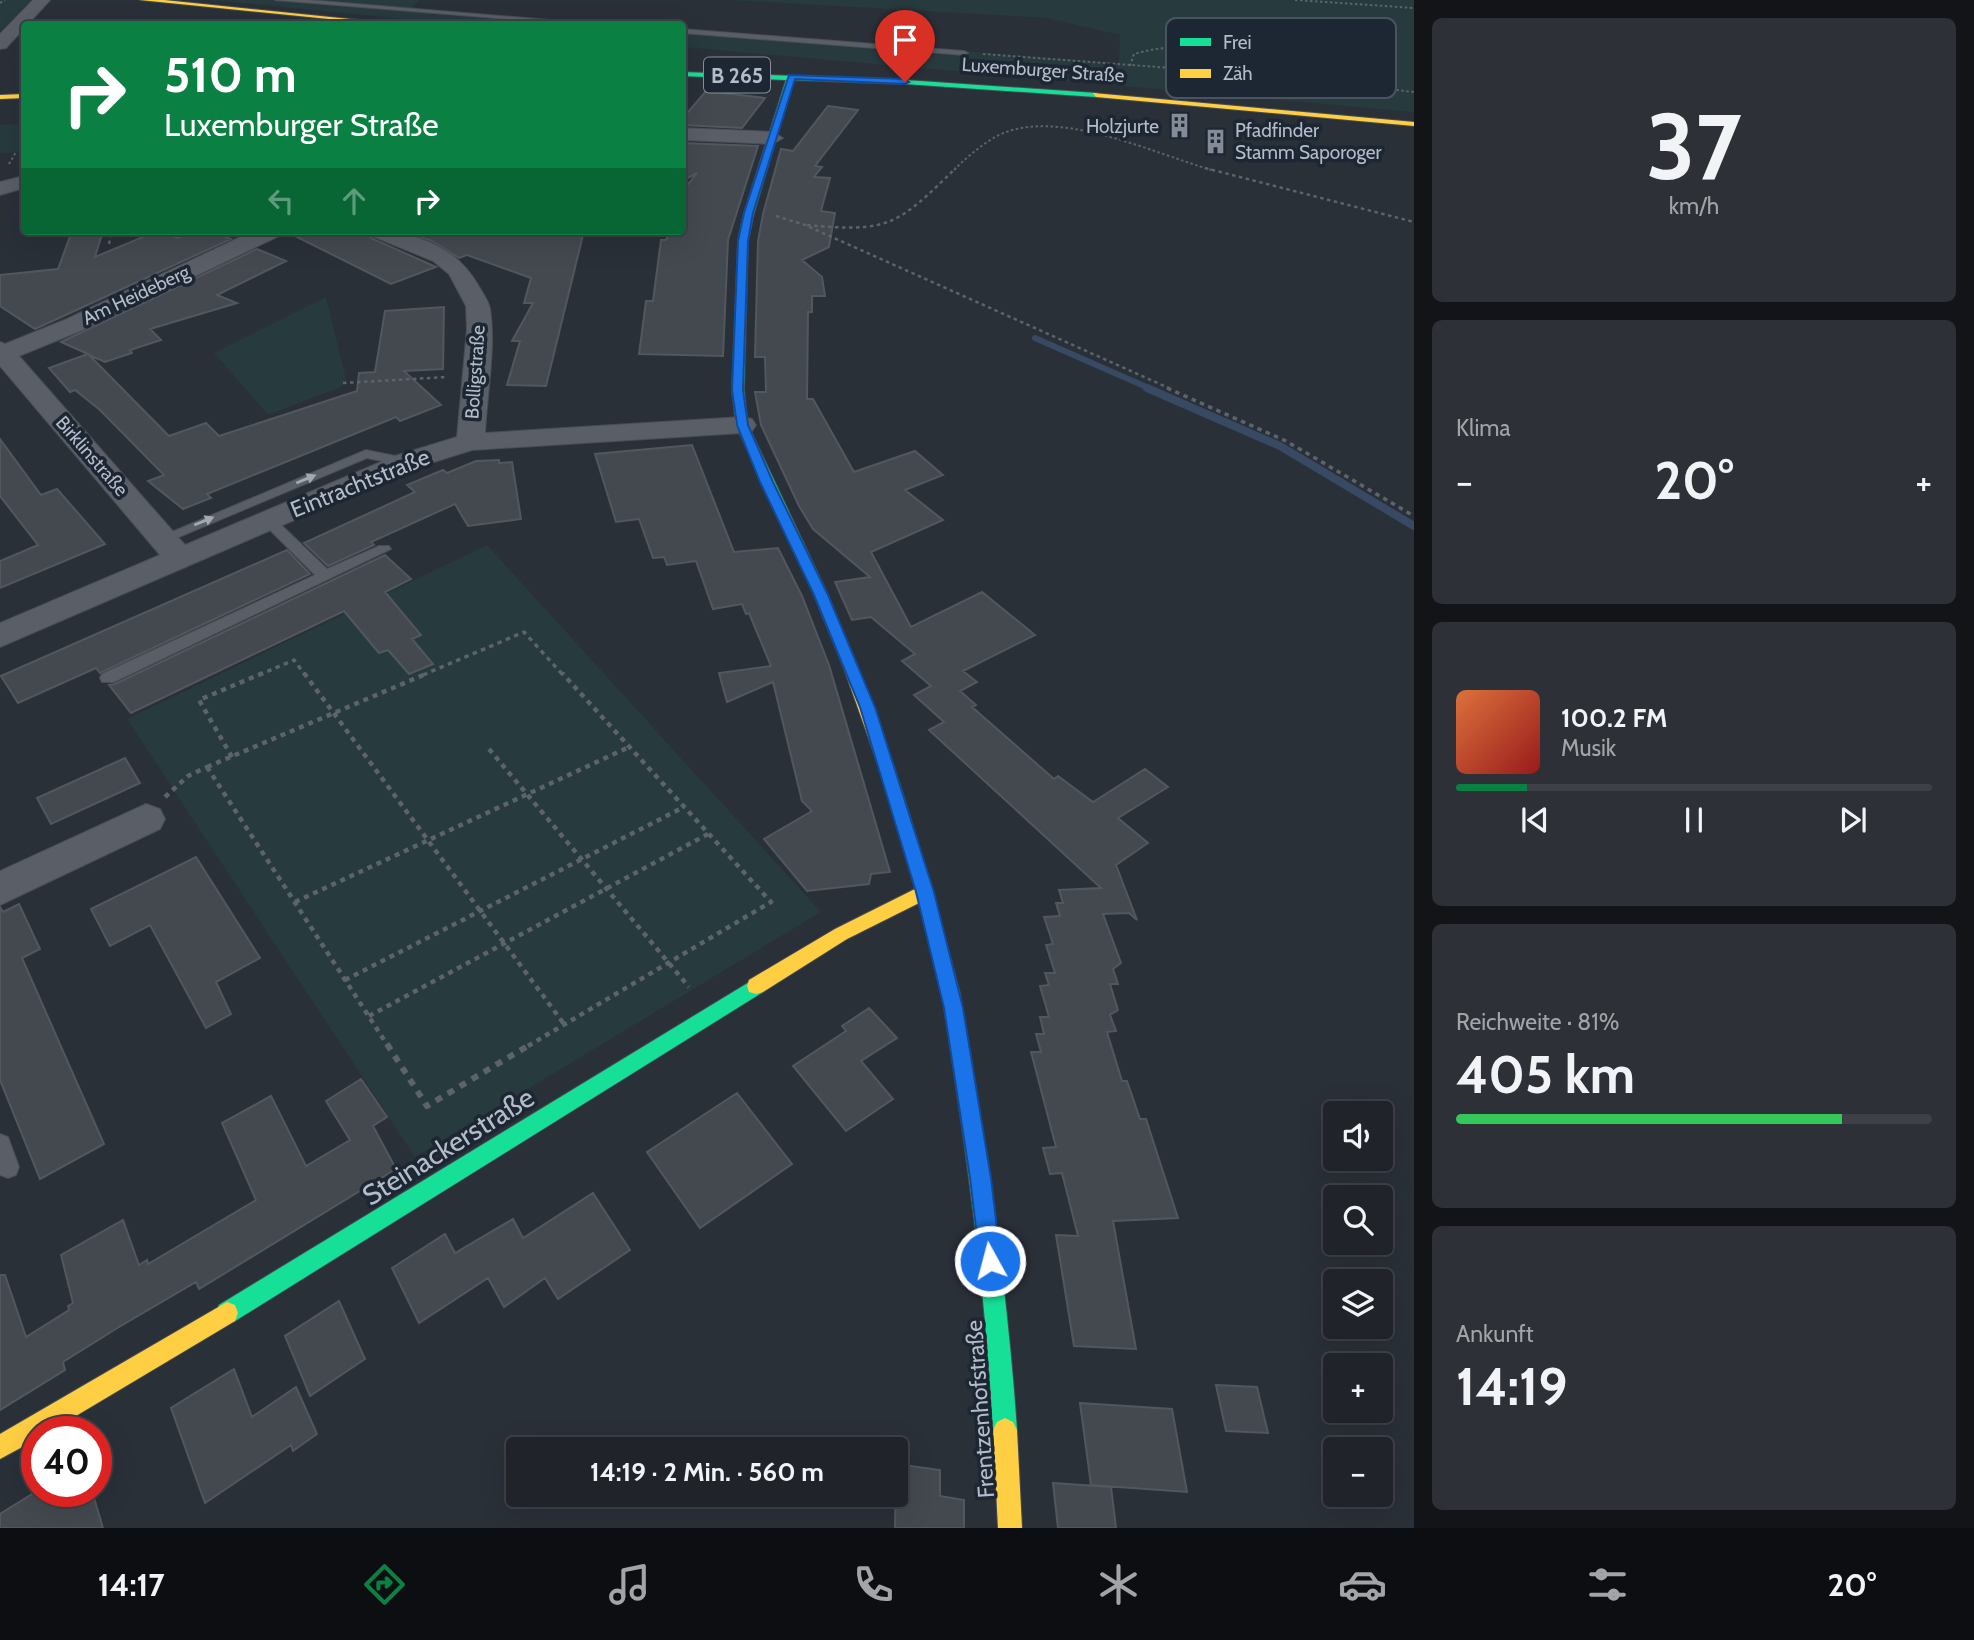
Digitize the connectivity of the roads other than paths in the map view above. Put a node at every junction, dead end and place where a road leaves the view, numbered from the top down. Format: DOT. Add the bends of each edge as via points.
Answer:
graph roads {
  1 [pos="42,0"];
  2 [pos="143,0"];
  3 [pos="279,0"];
  4 [pos="188,2"];
  5 [pos="448,5"];
  6 [pos="436,13"];
  7 [pos="22,21"];
  8 [pos="368,21"];
  9 [pos="550,21"];
  10 [pos="21,22"];
  11 [pos="686,31"];
  12 [pos="0,44"];
  13 [pos="964,53"];
  14 [pos="686,74"];
  15 [pos="792,77"];
  16 [pos="21,96"];
  17 [pos="0,97"];
  18 [pos="1414,125"];
  19 [pos="686,134"];
  20 [pos="773,138"];
  21 [pos="21,183"];
  22 [pos="0,189"];
  23 [pos="263,235"];
  24 [pos="390,235"];
  25 [pos="1,353"];
  26 [pos="743,425"];
  27 [pos="470,442"];
  28 [pos="405,462"];
  29 [pos="269,521"];
  30 [pos="171,549"];
  31 [pos="384,549"];
  32 [pos="326,576"];
  33 [pos="0,636"];
  34 [pos="108,678"];
  35 [pos="146,819"];
  36 [pos="0,889"];
  37 [pos="925,892"];
  38 [pos="0,1145"];
  39 [pos="8,1167"];
  40 [pos="0,1447"];
  41 [pos="1010,1528"];
  1 -- 7 [label="street"];
  2 -- 4 [label="street"];
  3 -- 6 [label="lane"];
  4 -- 8 [label="street"];
  5 -- 6 [label="lane"];
  6 -- 9 [label="lane"];
  10 -- 12 [label="street"];
  11 -- 13 [label="lane"];
  14 -- 15 [label="street, Luxemburger Straße / B 265"];
  15 -- 18 [label="street, Luxemburger Straße / B 265" via="1041,90"];
  15 -- 20 [label="street, Frentzenhofstraße"];
  16 -- 17 [label="street"];
  19 -- 20 [label="street"];
  20 -- 26 [label="street, Frentzenhofstraße" via="743,241 738,390"];
  21 -- 22 [label="street"];
  23 -- 25 [label="street, Am Heideberg" via="76,324"];
  24 -- 27 [label="street, Bolligstraße" via="441,256 458,270 478,306"];
  25 -- 30 [label="street, Birklinstraße"];
  26 -- 27 [label="street, Eintrachtstraße"];
  26 -- 37 [label="street, Frentzenhofstraße" via="867,707"];
  27 -- 28 [label="street, Eintrachtstraße"];
  28 -- 29 [label="street, Eintrachtstraße"];
  30 -- 28 [label="lane, one-way" via="366,454"];
  29 -- 30 [label="street, Eintrachtstraße"];
  29 -- 32 [label="lane"];
  30 -- 33 [label="street, Eintrachtstraße"];
  31 -- 32 [label="lane"];
  32 -- 34 [label="lane"];
  35 -- 36 [label="street"];
  37 -- 40 [label="street, Steinackerstraße" via="841,934 262,1293"];
  37 -- 41 [label="street, Frentzenhofstraße" via="954,1008 981,1178 1000,1345"];
  38 -- 39 [label="lane"];
}
